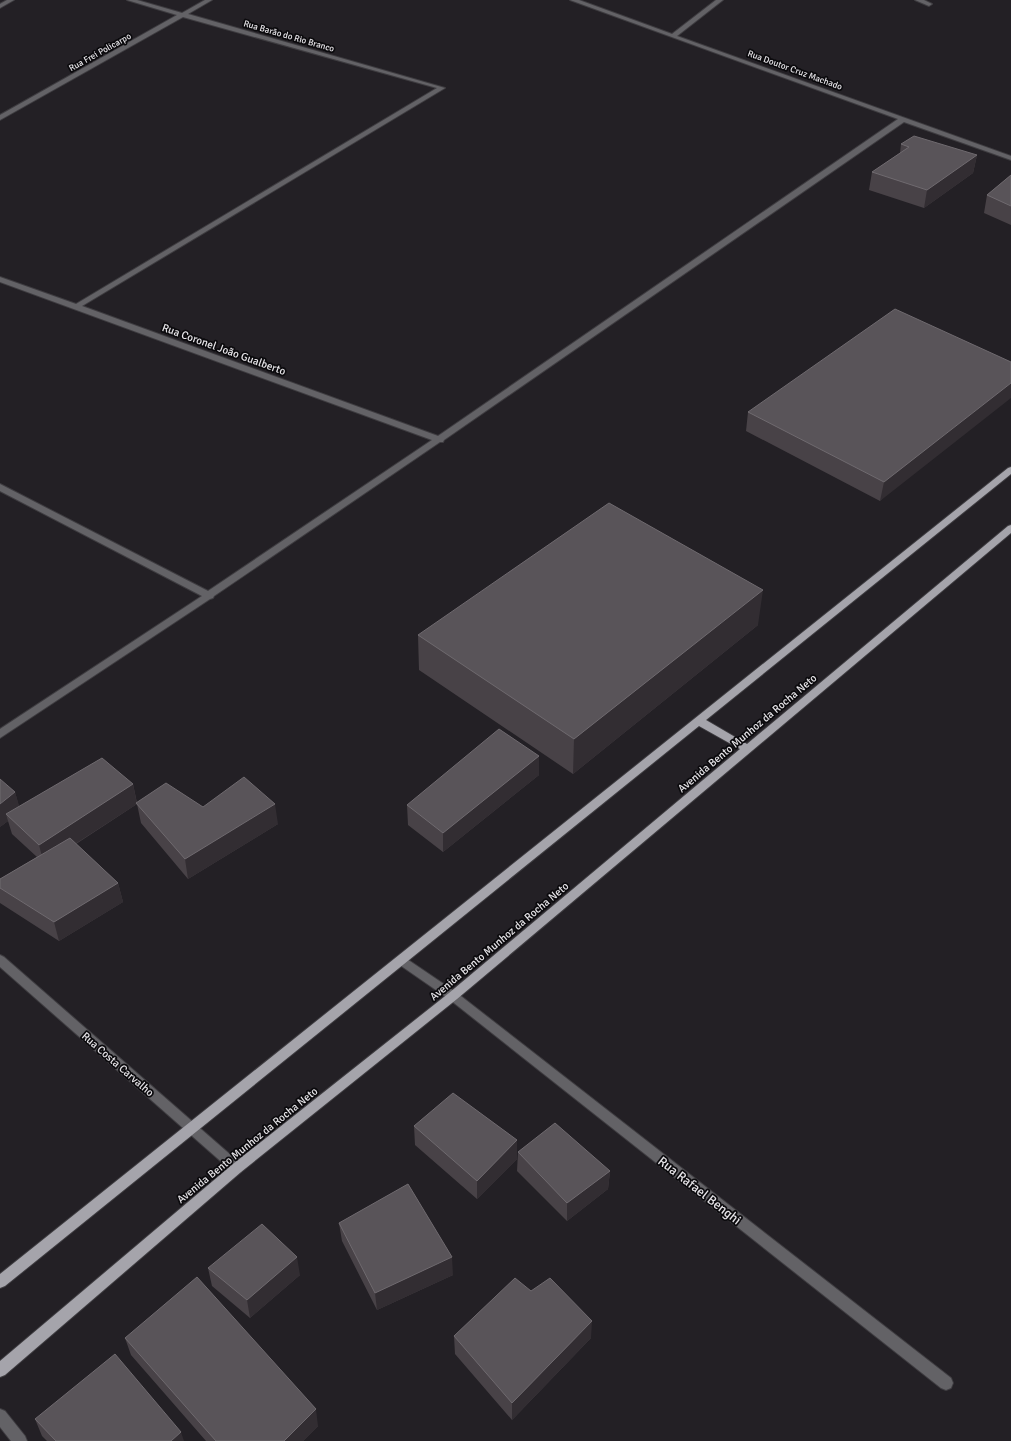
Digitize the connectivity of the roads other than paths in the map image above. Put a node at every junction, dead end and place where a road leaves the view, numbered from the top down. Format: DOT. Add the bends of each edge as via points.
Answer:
graph roads {
  1 [pos="11,0"];
  2 [pos="130,0"];
  3 [pos="209,0"];
  4 [pos="573,0"];
  5 [pos="720,0"];
  6 [pos="918,0"];
  7 [pos="929,4"];
  8 [pos="0,6"];
  9 [pos="183,15"];
  10 [pos="673,36"];
  11 [pos="0,118"];
  12 [pos="903,119"];
  13 [pos="1011,158"];
  14 [pos="0,279"];
  15 [pos="76,307"];
  16 [pos="440,440"];
  17 [pos="1011,471"];
  18 [pos="0,487"];
  19 [pos="1011,528"];
  20 [pos="210,596"];
  21 [pos="699,721"];
  22 [pos="0,734"];
  23 [pos="748,749"];
  24 [pos="0,960"];
  25 [pos="401,960"];
  26 [pos="454,996"];
  27 [pos="191,1129"];
  28 [pos="237,1168"];
  29 [pos="0,1282"];
  30 [pos="0,1370"];
  31 [pos="946,1383"];
  32 [pos="0,1416"];
  33 [pos="20,1441"];
  1 -- 8 [label="street"];
  2 -- 9 [label="street, Rua Barão do Rio Branco"];
  3 -- 9 [label="street, Rua Frei Policarpo"];
  4 -- 10 [label="street, Rua Doutor Cruz Machado"];
  5 -- 10 [label="street"];
  6 -- 7 [label="street"];
  9 -- 11 [label="street, Rua Frei Policarpo"];
  9 -- 15 [label="street, Rua Barão do Rio Branco" via="442,88"];
  10 -- 12 [label="street, Rua Doutor Cruz Machado"];
  12 -- 13 [label="street, Rua Doutor Cruz Machado"];
  12 -- 16 [label="street"];
  14 -- 15 [label="street, Rua Coronel João Gualberto"];
  15 -- 16 [label="street, Rua Coronel João Gualberto"];
  16 -- 20 [label="street"];
  17 -- 21 [label="main road"];
  18 -- 20 [label="street"];
  19 -- 23 [label="main road, Avenida Bento Munhoz da Rocha Neto"];
  20 -- 22 [label="street"];
  21 -- 23 [label="main road"];
  21 -- 25 [label="main road"];
  23 -- 26 [label="main road, Avenida Bento Munhoz da Rocha Neto"];
  24 -- 27 [label="street, Rua Costa Carvalho"];
  25 -- 26 [label="street, Rua Rafael Benghi"];
  25 -- 27 [label="main road"];
  26 -- 28 [label="main road, Avenida Bento Munhoz da Rocha Neto"];
  26 -- 31 [label="street, Rua Rafael Benghi"];
  27 -- 28 [label="street, Rua Costa Carvalho"];
  27 -- 29 [label="main road"];
  28 -- 30 [label="main road, Avenida Bento Munhoz da Rocha Neto"];
  32 -- 33 [label="street"];
}
